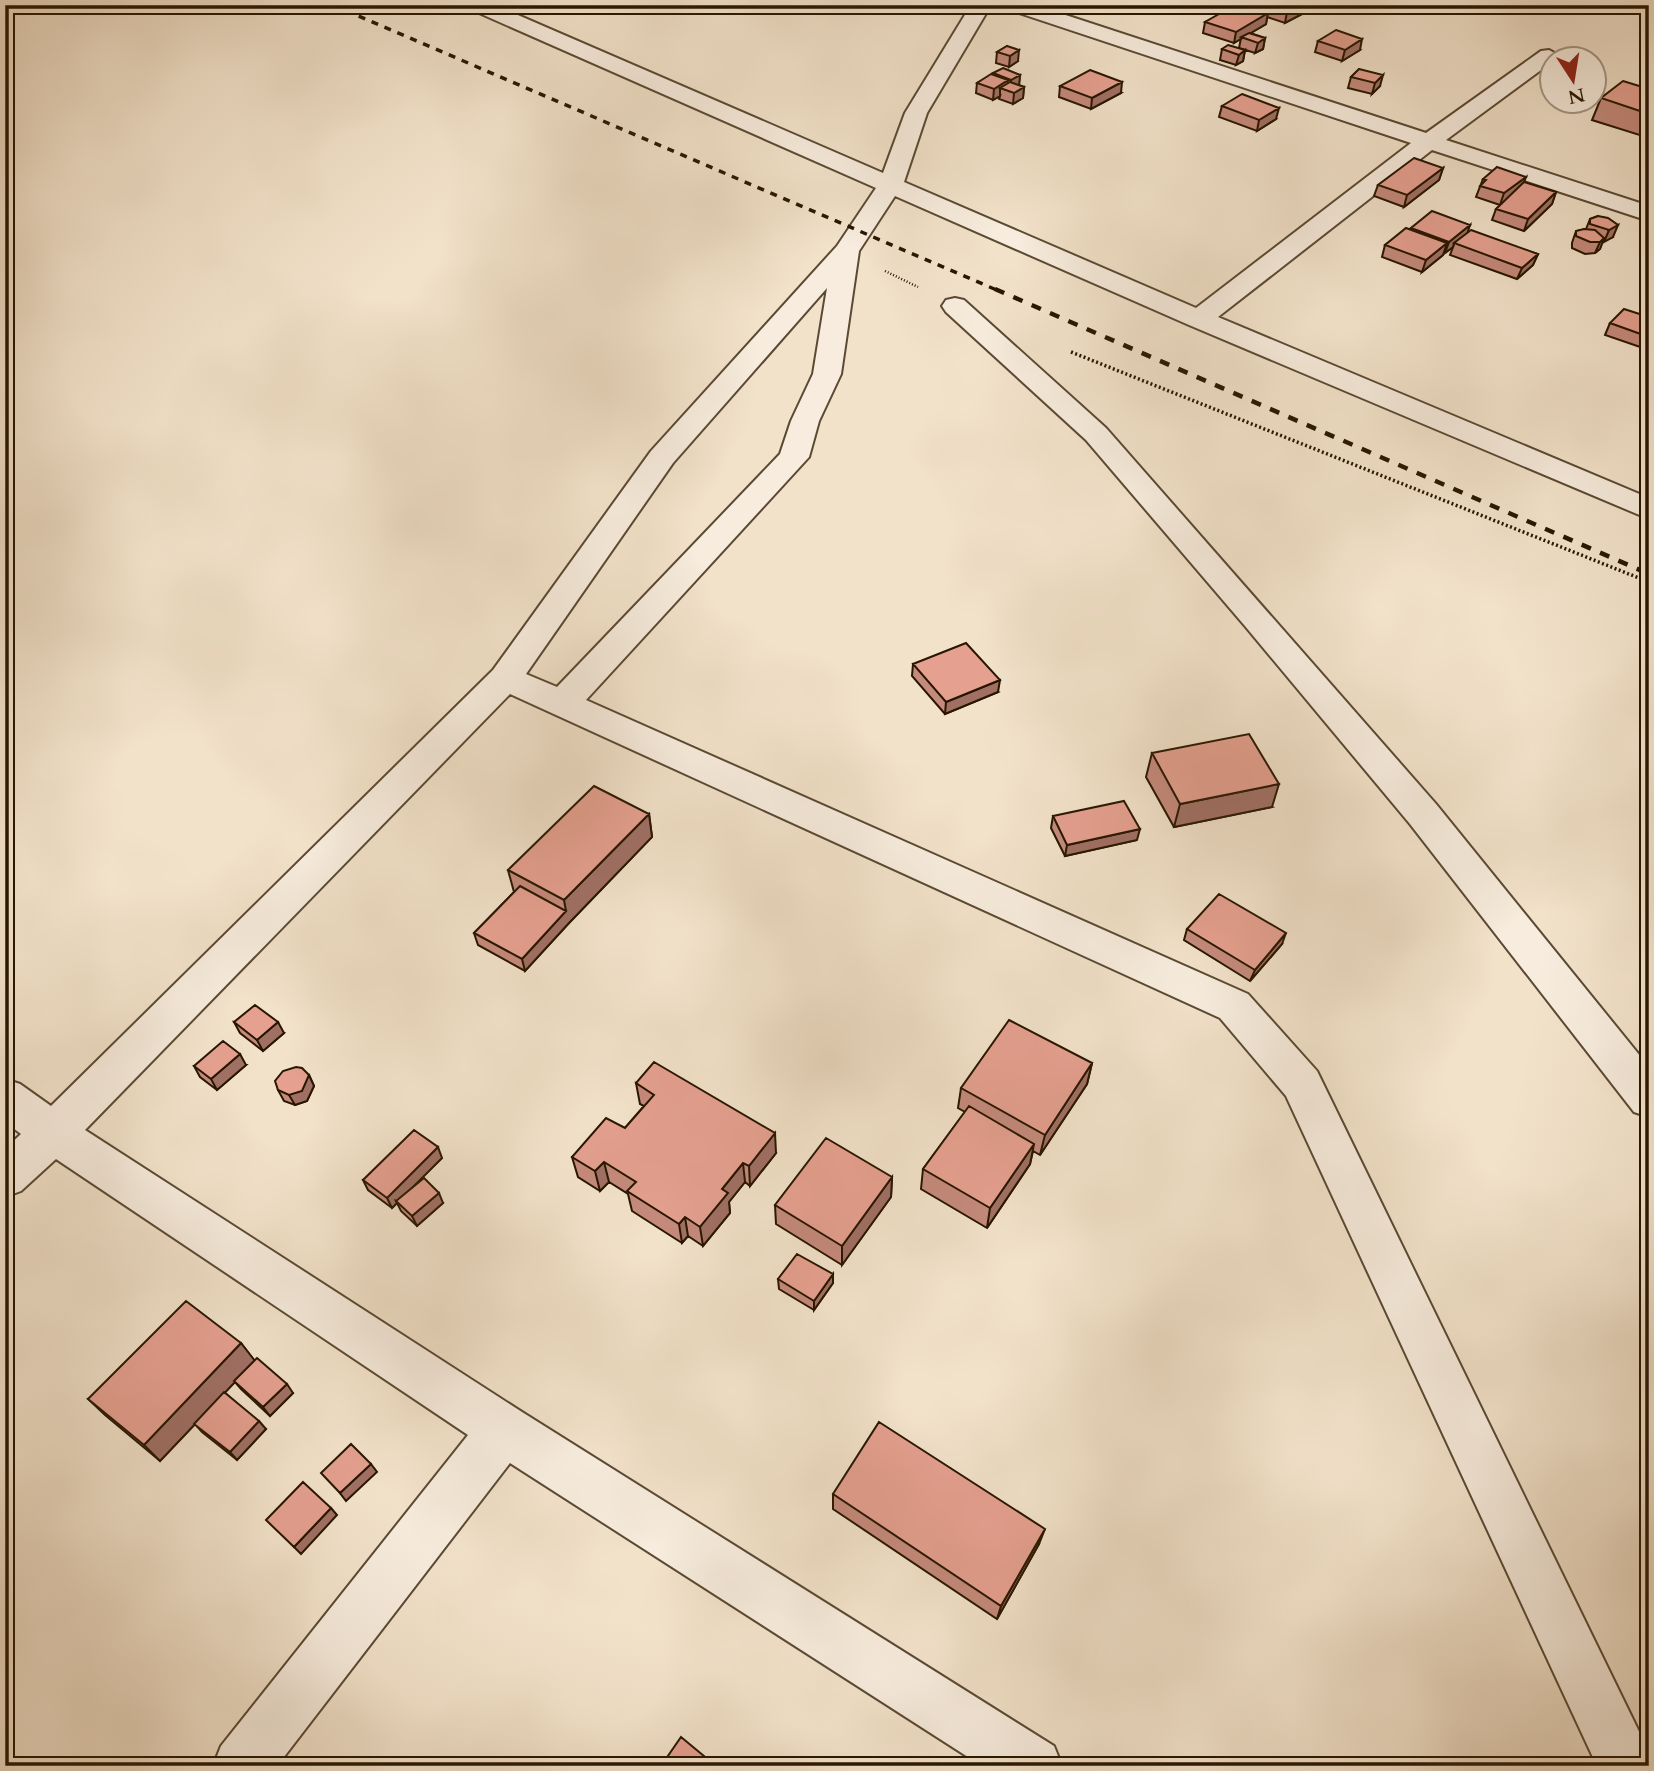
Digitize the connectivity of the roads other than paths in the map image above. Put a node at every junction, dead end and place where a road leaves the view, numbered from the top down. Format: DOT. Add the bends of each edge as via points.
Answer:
graph roads {
  1 [pos="477,5"];
  2 [pos="981,5"];
  3 [pos="1013,5"];
  4 [pos="1538,64"];
  5 [pos="1428,142"];
  6 [pos="891,184"];
  7 [pos="1649,214"];
  8 [pos="846,251"];
  9 [pos="955,306"];
  10 [pos="1199,319"];
  11 [pos="1649,509"];
  12 [pos="505,678"];
  13 [pos="562,704"];
  14 [pos="5,1097"];
  15 [pos="1649,1099"];
  16 [pos="53,1133"];
  17 [pos="5,1177"];
  18 [pos="504,1430"];
  19 [pos="241,1766"];
  20 [pos="1034,1766"];
  21 [pos="1626,1766"];
  1 -- 6 [label="street"];
  2 -- 6 [label="street" via="916,113"];
  3 -- 5 [label="street"];
  4 -- 5 [label="street"];
  5 -- 7 [label="street"];
  5 -- 10 [label="street"];
  6 -- 8 [label="street"];
  6 -- 10 [label="street"];
  8 -- 12 [label="street" via="662,457"];
  8 -- 13 [label="street" via="827,374 794,457"];
  9 -- 15 [label="street" via="1096,434 1423,814"];
  10 -- 11 [label="street"];
  12 -- 13 [label="street"];
  12 -- 16 [label="street"];
  13 -- 21 [label="street" via="1234,1006 1301,1084"];
  14 -- 16 [label="street"];
  16 -- 17 [label="street"];
  16 -- 18 [label="street"];
  18 -- 19 [label="street"];
  18 -- 20 [label="street"];
}
